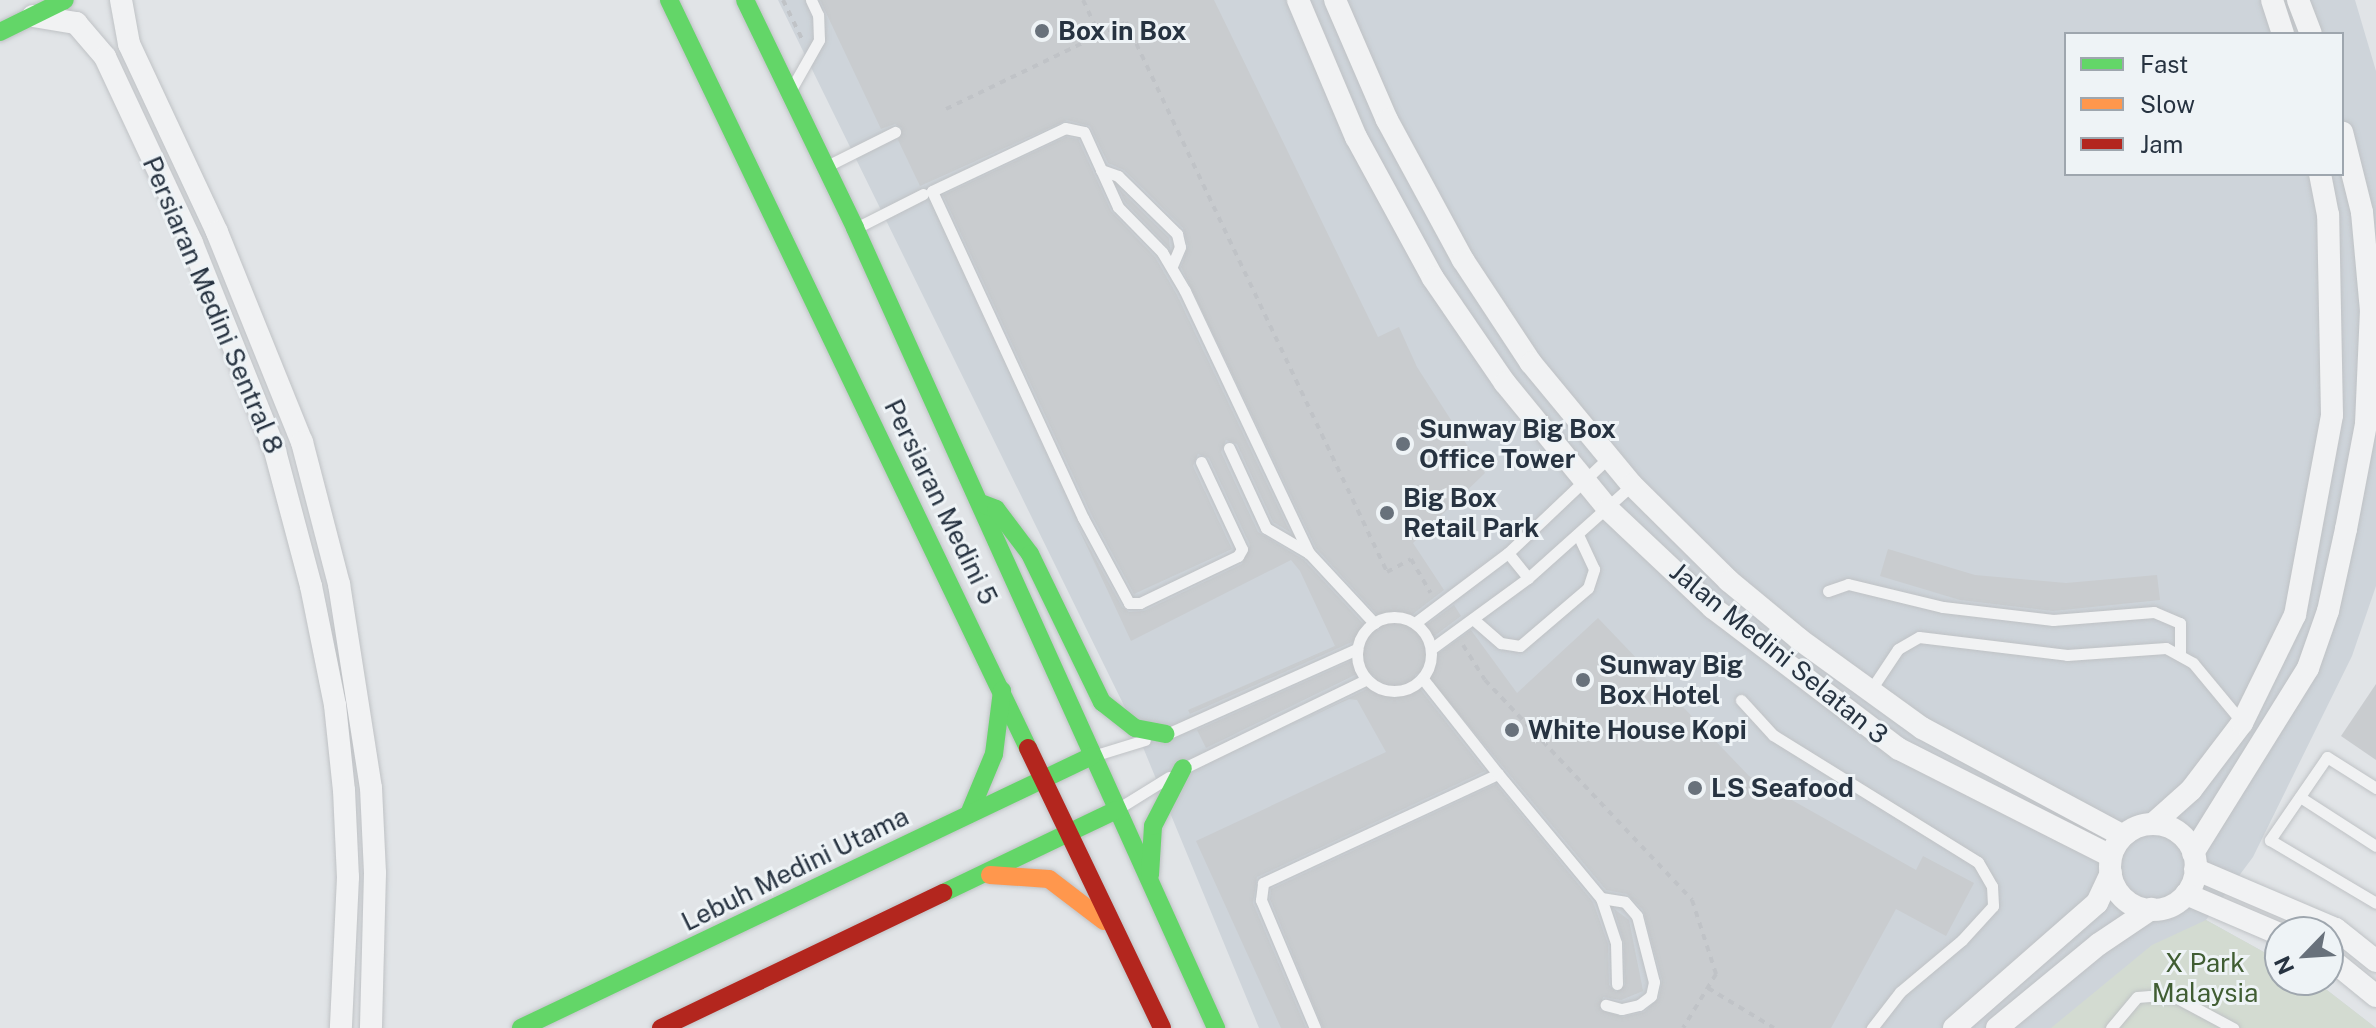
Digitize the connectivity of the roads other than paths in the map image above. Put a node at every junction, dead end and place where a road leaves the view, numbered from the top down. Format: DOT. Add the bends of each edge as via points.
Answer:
graph roads {
  1 [pos="65,0"];
  2 [pos="121,0"];
  3 [pos="669,0"];
  4 [pos="745,0"];
  5 [pos="811,0"];
  6 [pos="1298,0"];
  7 [pos="1335,0"];
  8 [pos="2272,0"];
  9 [pos="2298,0"];
  10 [pos="33,16"];
  11 [pos="0,32"];
  12 [pos="2282,32"];
  13 [pos="2310,32"];
  14 [pos="789,93"];
  15 [pos="895,132"];
  16 [pos="2344,140"];
  17 [pos="825,167"];
  18 [pos="1101,170"];
  19 [pos="2320,176"];
  20 [pos="923,194"];
  21 [pos="855,228"];
  22 [pos="1172,266"];
  23 [pos="1229,448"];
  24 [pos="1609,457"];
  25 [pos="1201,462"];
  26 [pos="1582,481"];
  27 [pos="1632,485"];
  28 [pos="976,501"];
  29 [pos="1608,509"];
  30 [pos="1578,535"];
  31 [pos="1309,553"];
  32 [pos="1508,553"];
  33 [pos="1528,578"];
  34 [pos="1828,591"];
  35 [pos="1473,619"];
  36 [pos="1374,623"];
  37 [pos="1415,623"];
  38 [pos="1357,649"];
  39 [pos="1431,649"];
  40 [pos="2180,652"];
  41 [pos="1367,679"];
  42 [pos="1423,679"];
  43 [pos="1002,687"];
  44 [pos="1870,691"];
  45 [pos="1741,700"];
  46 [pos="2242,723"];
  47 [pos="1165,734"];
  48 [pos="1092,756"];
  49 [pos="1183,768"];
  50 [pos="1498,774"];
  51 [pos="1043,778"];
  52 [pos="2376,788"];
  53 [pos="2300,797"];
  54 [pos="1116,810"];
  55 [pos="969,814"];
  56 [pos="2153,824"];
  57 [pos="1069,833"];
  58 [pos="2123,836"];
  59 [pos="2376,846"];
  60 [pos="2194,861"];
  61 [pos="2111,864"];
  62 [pos="990,875"];
  63 [pos="1151,887"];
  64 [pos="2186,894"];
  65 [pos="1601,898"];
  66 [pos="2376,903"];
  67 [pos="2151,909"];
  68 [pos="2264,927"];
  69 [pos="1114,932"];
  70 [pos="2376,961"];
  71 [pos="2344,970"];
  72 [pos="1617,984"];
  73 [pos="2376,996"];
  74 [pos="1606,1005"];
  75 [pos="341,1028"];
  76 [pos="371,1028"];
  77 [pos="521,1028"];
  78 [pos="661,1028"];
  79 [pos="1162,1028"];
  80 [pos="1216,1028"];
  81 [pos="1315,1028"];
  82 [pos="1872,1028"];
  83 [pos="1954,1028"];
  84 [pos="1997,1028"];
  85 [pos="2111,1028"];
  86 [pos="2233,1028"];
  1 -- 10 [label="street"];
  2 -- 76 [label="street, Persiaran Medini Sentral 8" via="129,44 217,232 302,442 339,584 371,788"];
  3 -- 43 [label="street, Persiaran Medini 5"];
  4 -- 14 [label="street, Persiaran Medini 5"];
  5 -- 14 [label="lane" via="820,31"];
  6 -- 26 [label="street, Jalan Medini Selatan 3" via="1356,137 1433,278"];
  7 -- 24 [label="street, Jalan Medini Selatan 3" via="1387,120 1463,260 1531,363"];
  8 -- 12 [label="street"];
  9 -- 13 [label="street"];
  10 -- 11 [label="street"];
  10 -- 75 [label="street, Persiaran Medini Sentral 8" via="76,23 105,57 192,243 275,451 311,586 341,762 348,877"];
  14 -- 17 [label="street, Persiaran Medini 5"];
  15 -- 17 [label="lane"];
  16 -- 60 [label="street" via="2362,212 2371,311 2366,424 2343,542 2308,668"];
  17 -- 21 [label="street, Persiaran Medini 5"];
  18 -- 22 [label="lane" via="1118,207"];
  18 -- 22 [label="lane" via="1118,176 1177,234 1180,247"];
  18 -- 25 [label="lane" via="1084,132 1070,126 932,191 1083,518 1129,603 1140,603 1238,556 1242,549"];
  19 -- 46 [label="street" via="2328,215 2332,415 2295,615"];
  20 -- 21 [label="lane"];
  21 -- 28 [label="street, Persiaran Medini 5"];
  22 -- 31 [label="lane"];
  23 -- 31 [label="lane" via="1266,528"];
  24 -- 26 [label="lane"];
  24 -- 27 [label="street, Jalan Medini Selatan 3"];
  26 -- 29 [label="street, Jalan Medini Selatan 3"];
  26 -- 32 [label="lane"];
  27 -- 29 [label="lane"];
  27 -- 44 [label="street, Jalan Medini Selatan 3" via="1729,581"];
  28 -- 47 [label="street" via="996,509 1030,554 1102,702 1135,728"];
  28 -- 48 [label="street, Persiaran Medini 5"];
  29 -- 30 [label="lane"];
  29 -- 61 [label="street, Jalan Medini Selatan 3" via="1713,608 1899,749"];
  30 -- 33 [label="lane"];
  30 -- 35 [label="lane" via="1594,569 1588,588 1520,646 1501,643"];
  31 -- 36 [label="lane"];
  32 -- 33 [label="lane"];
  32 -- 37 [label="lane"];
  33 -- 35 [label="lane"];
  34 -- 40 [label="lane" via="1848,584 1943,607 2053,620 2154,612 2180,623"];
  35 -- 39 [label="lane"];
  36 -- 37 [label="lane" via="1394,617"];
  36 -- 38 [label="lane"];
  37 -- 39 [label="lane"];
  38 -- 41 [label="lane"];
  38 -- 47 [label="lane"];
  39 -- 42 [label="lane"];
  40 -- 44 [label="lane" via="2166,648 2067,655 1919,637 1898,649"];
  40 -- 46 [label="lane"];
  41 -- 42 [label="lane" via="1395,692"];
  41 -- 49 [label="lane"];
  42 -- 50 [label="lane"];
  43 -- 51 [label="street, Persiaran Medini 5"];
  43 -- 55 [label="street" via="994,754"];
  44 -- 58 [label="street, Jalan Medini Selatan 3" via="1922,728"];
  45 -- 82 [label="lane" via="1773,735 1978,862 1992,886 1993,906 1900,992"];
  46 -- 56 [label="street" via="2191,790"];
  47 -- 48 [label="lane"];
  48 -- 51 [label="street, Lebuh Medini Utama"];
  48 -- 54 [label="street, Persiaran Medini 5"];
  49 -- 54 [label="lane"];
  49 -- 63 [label="street" via="1153,826"];
  50 -- 65 [label="lane"];
  50 -- 81 [label="lane" via="1263,883 1261,900"];
  51 -- 55 [label="street, Lebuh Medini Utama"];
  51 -- 57 [label="street, Persiaran Medini 5"];
  52 -- 53 [label="lane" via="2327,757"];
  53 -- 59 [label="lane"];
  53 -- 66 [label="lane" via="2270,840"];
  54 -- 57 [label="street"];
  54 -- 63 [label="street, Persiaran Medini 5"];
  55 -- 77 [label="street, Lebuh Medini Utama"];
  56 -- 58 [label="street"];
  56 -- 60 [label="street" via="2177,832"];
  57 -- 62 [label="street"];
  57 -- 69 [label="street, Persiaran Medini 5"];
  58 -- 61 [label="street"];
  60 -- 64 [label="street"];
  60 -- 70 [label="street" via="2336,929"];
  61 -- 67 [label="street" via="2121,896"];
  61 -- 83 [label="street" via="2097,903"];
  62 -- 69 [label="street" via="1049,879 1093,909"];
  62 -- 78 [label="street"];
  63 -- 80 [label="street, Persiaran Medini 5"];
  64 -- 67 [label="street" via="2171,905"];
  64 -- 68 [label="street"];
  65 -- 72 [label="lane" via="1616,943"];
  65 -- 74 [label="lane" via="1625,902 1637,916 1654,982 1651,996 1639,1005"];
  67 -- 84 [label="street" via="2099,944"];
  69 -- 79 [label="street, Persiaran Medini 5"];
  71 -- 73 [label="street"];
  85 -- 86 [label="lane" via="2137,997 2150,996 2177,998"];
}
